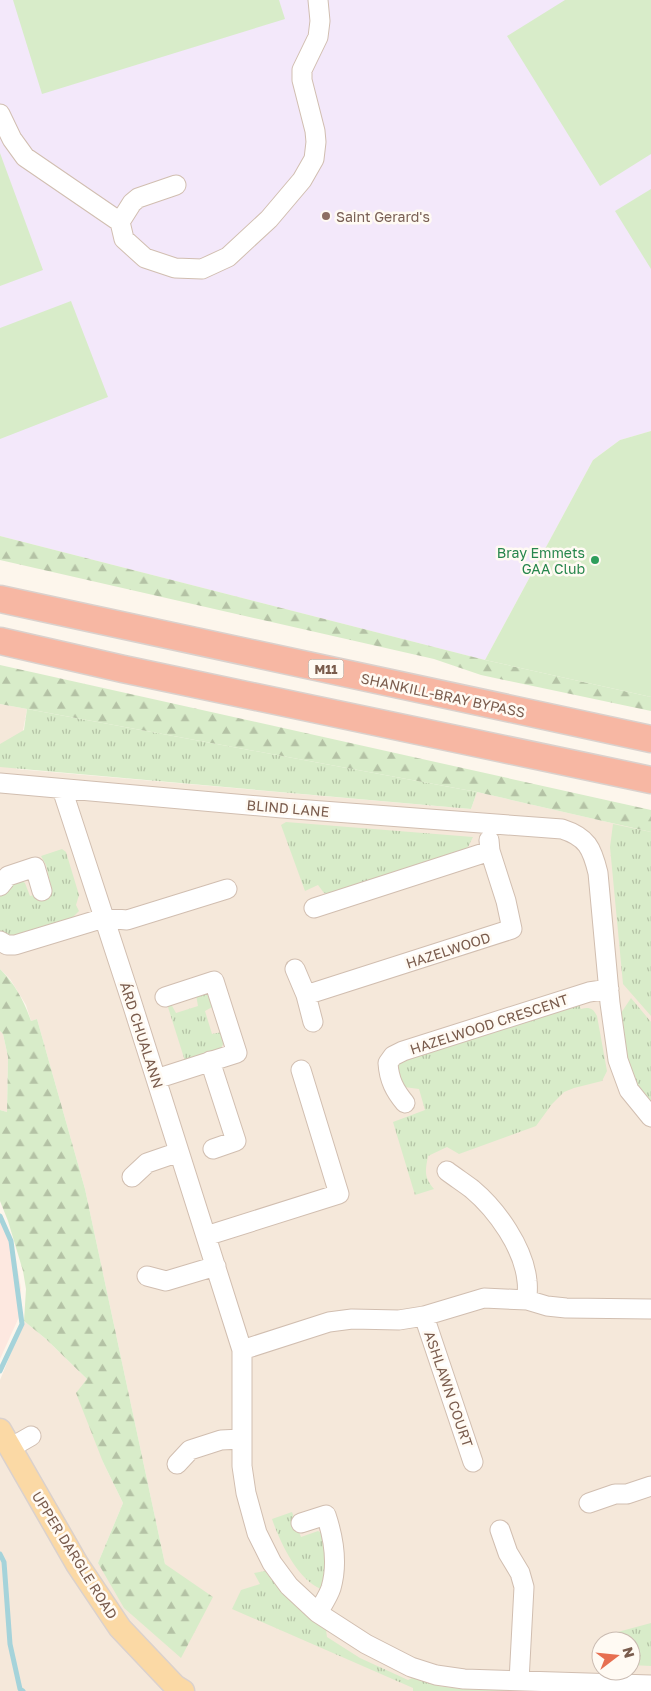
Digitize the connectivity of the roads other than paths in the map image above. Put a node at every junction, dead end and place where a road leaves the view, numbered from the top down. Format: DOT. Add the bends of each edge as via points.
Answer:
graph roads {
  1 [pos="318,0"];
  2 [pos="0,114"];
  3 [pos="176,185"];
  4 [pos="120,222"];
  5 [pos="0,599"];
  6 [pos="0,641"];
  7 [pos="651,739"];
  8 [pos="651,780"];
  9 [pos="0,783"];
  10 [pos="62,789"];
  11 [pos="490,824"];
  12 [pos="490,851"];
  13 [pos="0,886"];
  14 [pos="227,889"];
  15 [pos="42,892"];
  16 [pos="314,908"];
  17 [pos="104,918"];
  18 [pos="0,941"];
  19 [pos="295,969"];
  20 [pos="609,989"];
  21 [pos="306,995"];
  22 [pos="165,996"];
  23 [pos="313,1022"];
  24 [pos="210,1061"];
  25 [pos="301,1070"];
  26 [pos="156,1079"];
  27 [pos="405,1103"];
  28 [pos="651,1117"];
  29 [pos="213,1149"];
  30 [pos="179,1152"];
  31 [pos="447,1171"];
  32 [pos="132,1177"];
  33 [pos="206,1236"];
  34 [pos="216,1266"];
  35 [pos="147,1276"];
  36 [pos="527,1300"];
  37 [pos="651,1309"];
  38 [pos="424,1316"];
  39 [pos="242,1350"];
  40 [pos="31,1436"];
  41 [pos="5,1439"];
  42 [pos="241,1439"];
  43 [pos="473,1462"];
  44 [pos="177,1464"];
  45 [pos="651,1486"];
  46 [pos="589,1503"];
  47 [pos="301,1523"];
  48 [pos="500,1530"];
  49 [pos="318,1613"];
  50 [pos="519,1681"];
  51 [pos="651,1685"];
  52 [pos="184,1691"];
  1 -- 4 [label="street" via="318,37 302,70 315,131 314,159 302,180 269,220 228,257 202,269 176,268 145,258 124,239"];
  2 -- 4 [label="street" via="25,157"];
  3 -- 4 [label="street" via="138,198"];
  5 -- 7 [label="highway, SHANKILL-BRAY BYPASS / M11"];
  6 -- 8 [label="highway"];
  9 -- 10 [label="street, BLIND LANE"];
  10 -- 11 [label="street, BLIND LANE"];
  10 -- 17 [label="street, ÁRD CHUALANN"];
  11 -- 12 [label="street, HAZELWOOD"];
  11 -- 20 [label="street, BLIND LANE" via="562,829 576,833 584,840 594,856 598,872"];
  12 -- 16 [label="street"];
  12 -- 21 [label="street, HAZELWOOD" via="512,929"];
  13 -- 15 [label="street" via="8,876 35,867"];
  14 -- 17 [label="street" via="128,920"];
  17 -- 18 [label="street" via="15,945"];
  17 -- 26 [label="street, ÁRD CHUALANN"];
  19 -- 21 [label="street"];
  20 -- 27 [label="street, HAZELWOOD CRESCENT" via="589,992 393,1056 388,1063 389,1073 394,1090"];
  20 -- 28 [label="street" via="622,1073 629,1090"];
  21 -- 23 [label="street"];
  22 -- 24 [label="street" via="214,981 238,1053"];
  24 -- 26 [label="street"];
  24 -- 29 [label="street" via="236,1141"];
  25 -- 33 [label="street" via="340,1194"];
  26 -- 30 [label="street, ÁRD CHUALANN"];
  30 -- 32 [label="street" via="147,1163"];
  30 -- 33 [label="street, ÁRD CHUALANN"];
  31 -- 36 [label="street" via="487,1204 513,1239 524,1265"];
  33 -- 34 [label="street, ÁRD CHUALANN"];
  34 -- 35 [label="street" via="166,1281"];
  34 -- 39 [label="street, ÁRD CHUALANN"];
  36 -- 37 [label="street, ASHLAWN COURT" via="566,1308"];
  36 -- 38 [label="street, ASHLAWN COURT" via="484,1298"];
  38 -- 39 [label="street, ASHLAWN COURT" via="329,1322"];
  38 -- 43 [label="street, ASHLAWN COURT"];
  39 -- 42 [label="street, ÁRD CHUALANN"];
  40 -- 41 [label="street"];
  41 -- 52 [label="main road, UPPER DARGLE ROAD" via="77,1564 120,1628 175,1686"];
  42 -- 44 [label="street" via="221,1440 190,1450"];
  42 -- 49 [label="street, ÁRD CHUALANN" via="246,1494 257,1533 272,1563 289,1586"];
  45 -- 46 [label="street"];
  47 -- 49 [label="street" via="326,1515 334,1542 331,1588"];
  48 -- 50 [label="street" via="524,1587"];
  49 -- 50 [label="street, ÁRD CHUALANN" via="366,1644 411,1667 464,1679"];
  50 -- 51 [label="street, ÁRD CHUALANN"];
}
